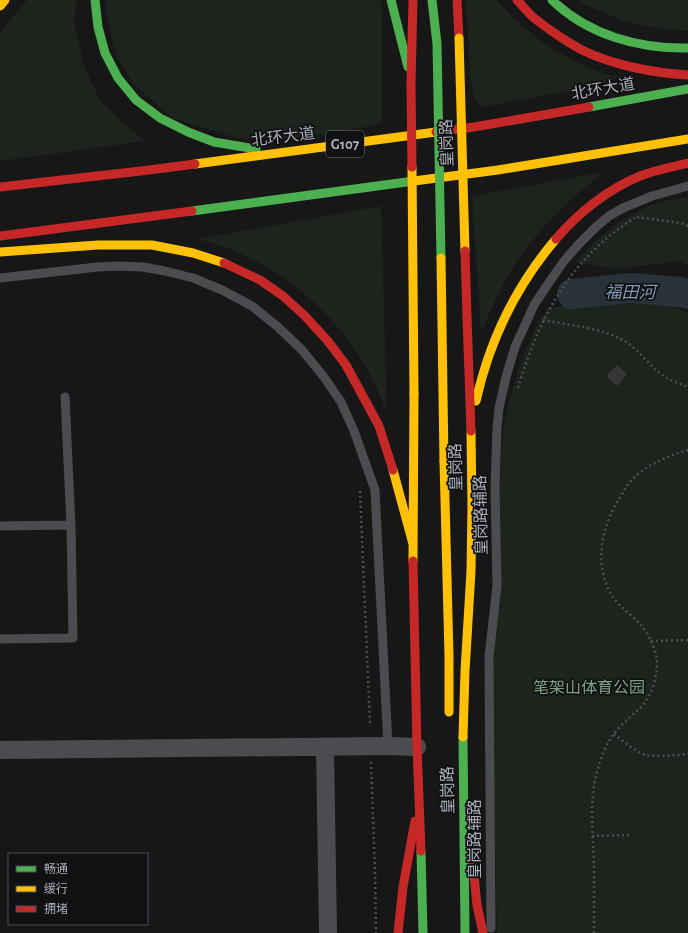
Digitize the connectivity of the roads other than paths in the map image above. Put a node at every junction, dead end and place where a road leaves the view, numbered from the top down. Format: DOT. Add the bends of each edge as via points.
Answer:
graph roads {
  1 [pos="5,0"];
  2 [pos="95,0"];
  3 [pos="391,0"];
  4 [pos="413,0"];
  5 [pos="432,0"];
  6 [pos="457,0"];
  7 [pos="516,0"];
  8 [pos="552,0"];
  9 [pos="0,6"];
  10 [pos="688,48"];
  11 [pos="688,75"];
  12 [pos="412,83"];
  13 [pos="688,90"];
  14 [pos="688,139"];
  15 [pos="279,153"];
  16 [pos="688,163"];
  17 [pos="688,186"];
  18 [pos="0,187"];
  19 [pos="0,236"];
  20 [pos="0,252"];
  21 [pos="0,278"];
  22 [pos="65,397"];
  23 [pos="470,428"];
  24 [pos="71,525"];
  25 [pos="0,526"];
  26 [pos="413,544"];
  27 [pos="0,639"];
  28 [pos="449,718"];
  29 [pos="388,746"];
  30 [pos="324,747"];
  31 [pos="417,747"];
  32 [pos="0,750"];
  33 [pos="462,769"];
  34 [pos="419,800"];
  35 [pos="455,825"];
  36 [pos="464,886"];
  37 [pos="328,933"];
  38 [pos="398,933"];
  39 [pos="423,933"];
  40 [pos="465,933"];
  41 [pos="483,933"];
  42 [pos="491,933"];
  1 -- 9 [label="main road"];
  2 -- 15 [label="main road" via="98,27 105,53 118,78 136,100 160,118 214,142"];
  3 -- 12 [label="main road, bridge"];
  4 -- 12 [label="main road, 皇岗路, bridge"];
  5 -- 28 [label="main road, bridge" via="437,44"];
  6 -- 23 [label="main road, 皇岗路, bridge"];
  7 -- 11 [label="main road" via="533,17 581,49 612,62"];
  8 -- 10 [label="main road" via="565,12 617,39 645,45"];
  12 -- 26 [label="main road, 皇岗路, bridge"];
  13 -- 15 [label="main road, 北环大道 / G107" via="474,127"];
  14 -- 19 [label="main road" via="498,170"];
  15 -- 18 [label="main road, 北环大道 / G107"];
  16 -- 23 [label="main road" via="652,172 602,197 566,226 552,242 520,287 502,320 479,389"];
  17 -- 42 [label="lane, 皇岗路辅路" via="652,196 623,208 596,227 578,245 534,305 515,347 506,377 497,428 497,585 489,657"];
  20 -- 26 [label="main road" via="98,245 152,245 194,252 229,265 260,280 283,296 327,340 346,365 378,426"];
  21 -- 29 [label="lane" via="97,267 143,267 165,270 193,278 252,306 278,326 302,350 341,402 376,490"];
  22 -- 24 [label="lane"];
  23 -- 33 [label="main road, 皇岗路" via="471,571"];
  24 -- 25 [label="lane"];
  24 -- 27 [label="lane" via="73,638"];
  26 -- 31 [label="main road, 皇岗路"];
  29 -- 30 [label="street"];
  29 -- 31 [label="street"];
  30 -- 32 [label="street"];
  30 -- 37 [label="street"];
  31 -- 34 [label="main road, 皇岗路"];
  33 -- 36 [label="main road, 皇岗路"];
  33 -- 41 [label="main road, 皇岗路辅路" via="477,905"];
  34 -- 38 [label="main road" via="403,887"];
  34 -- 39 [label="main road, 皇岗路"];
  35 -- 36 [label="main road"];
  36 -- 40 [label="main road, 皇岗路"];
}
